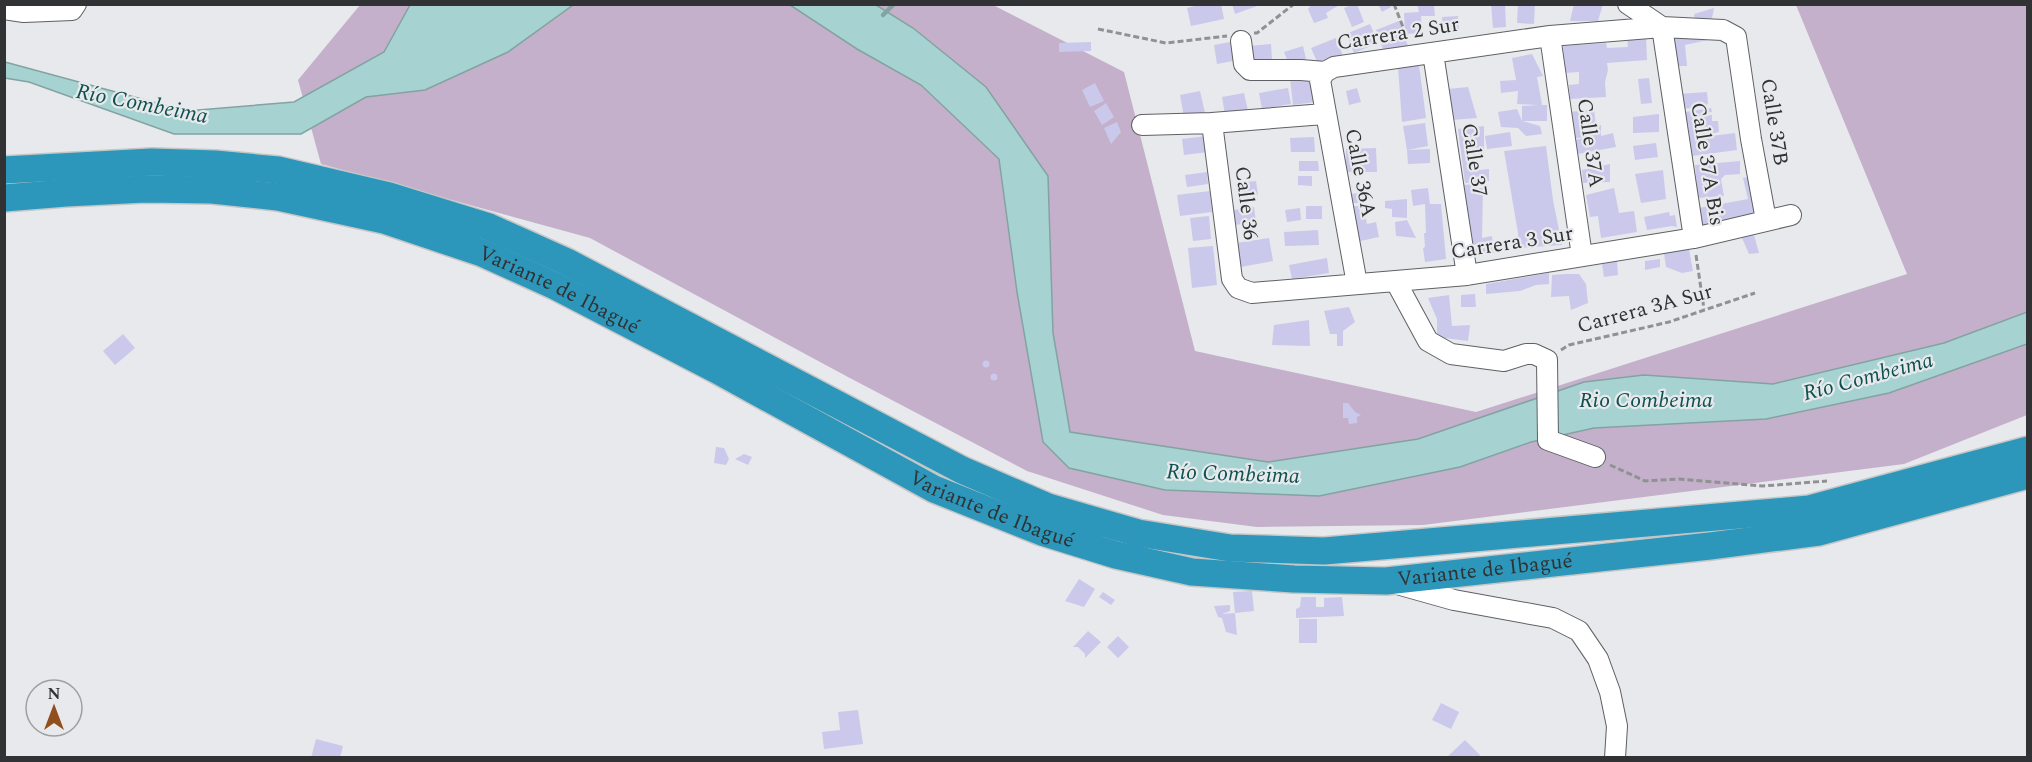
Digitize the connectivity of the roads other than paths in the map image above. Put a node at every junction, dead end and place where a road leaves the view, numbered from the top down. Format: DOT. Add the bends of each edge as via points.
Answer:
graph roads {
  1 [pos="1628,4"];
  2 [pos="74,7"];
  3 [pos="4,9"];
  4 [pos="1662,27"];
  5 [pos="1731,34"];
  6 [pos="1550,36"];
  7 [pos="1242,37"];
  8 [pos="1424,54"];
  9 [pos="1325,72"];
  10 [pos="1324,114"];
  11 [pos="1212,123"];
  12 [pos="1142,124"];
  13 [pos="4,170"];
  14 [pos="4,198"];
  15 [pos="1791,214"];
  16 [pos="1766,220"];
  17 [pos="1694,238"];
  18 [pos="1582,256"];
  19 [pos="1467,275"];
  20 [pos="1396,282"];
  21 [pos="1357,284"];
  22 [pos="1238,288"];
  23 [pos="2028,450"];
  24 [pos="1595,457"];
  25 [pos="2028,475"];
  26 [pos="1386,580"];
  27 [pos="1615,758"];
  1 -- 4 [label="street"];
  2 -- 3 [label="street" via="24,12"];
  4 -- 5 [label="street, Carrera 2 Sur" via="1723,30"];
  4 -- 6 [label="street, Carrera 2 Sur"];
  4 -- 17 [label="street, Calle 37A Bis"];
  5 -- 16 [label="street, Calle 37B" via="1736,37"];
  6 -- 8 [label="street, Carrera 2 Sur"];
  6 -- 18 [label="street, Calle 37A"];
  7 -- 9 [label="street, Carrera 2 Sur" via="1244,64 1250,70"];
  8 -- 9 [label="street, Carrera 2 Sur" via="1334,67"];
  8 -- 19 [label="street, Calle 37"];
  9 -- 10 [label="street, Calle 36A" via="1320,80"];
  10 -- 11 [label="street"];
  10 -- 21 [label="street, Calle 36A"];
  11 -- 12 [label="street"];
  11 -- 22 [label="street, Calle 36" via="1232,279"];
  13 -- 23 [label="highway, Variante de Ibagué" via="152,162 194,164 278,170 389,196 489,227 567,262 962,470 1048,507 1149,535 1230,548 1324,551 1809,509"];
  14 -- 26 [label="highway, Variante de Ibagué" via="145,189 212,190 278,197 384,220 482,253 566,291 934,489 1042,532 1116,555 1192,572"];
  15 -- 16 [label="street, Carrera 3 Sur"];
  16 -- 17 [label="street, Carrera 3 Sur"];
  17 -- 18 [label="street, Carrera 3 Sur"];
  18 -- 19 [label="street, Carrera 3 Sur"];
  19 -- 20 [label="street, Carrera 3 Sur"];
  20 -- 21 [label="street, Carrera 3 Sur"];
  20 -- 24 [label="street" via="1428,341 1451,354 1504,360 1534,354 1547,360 1548,440"];
  21 -- 22 [label="street, Carrera 3 Sur" via="1252,293"];
  25 -- 26 [label="highway, Variante de Ibagué" via="1819,532"];
  26 -- 27 [label="street" via="1455,600 1552,618 1579,631 1598,659 1610,692 1617,726"];
}
